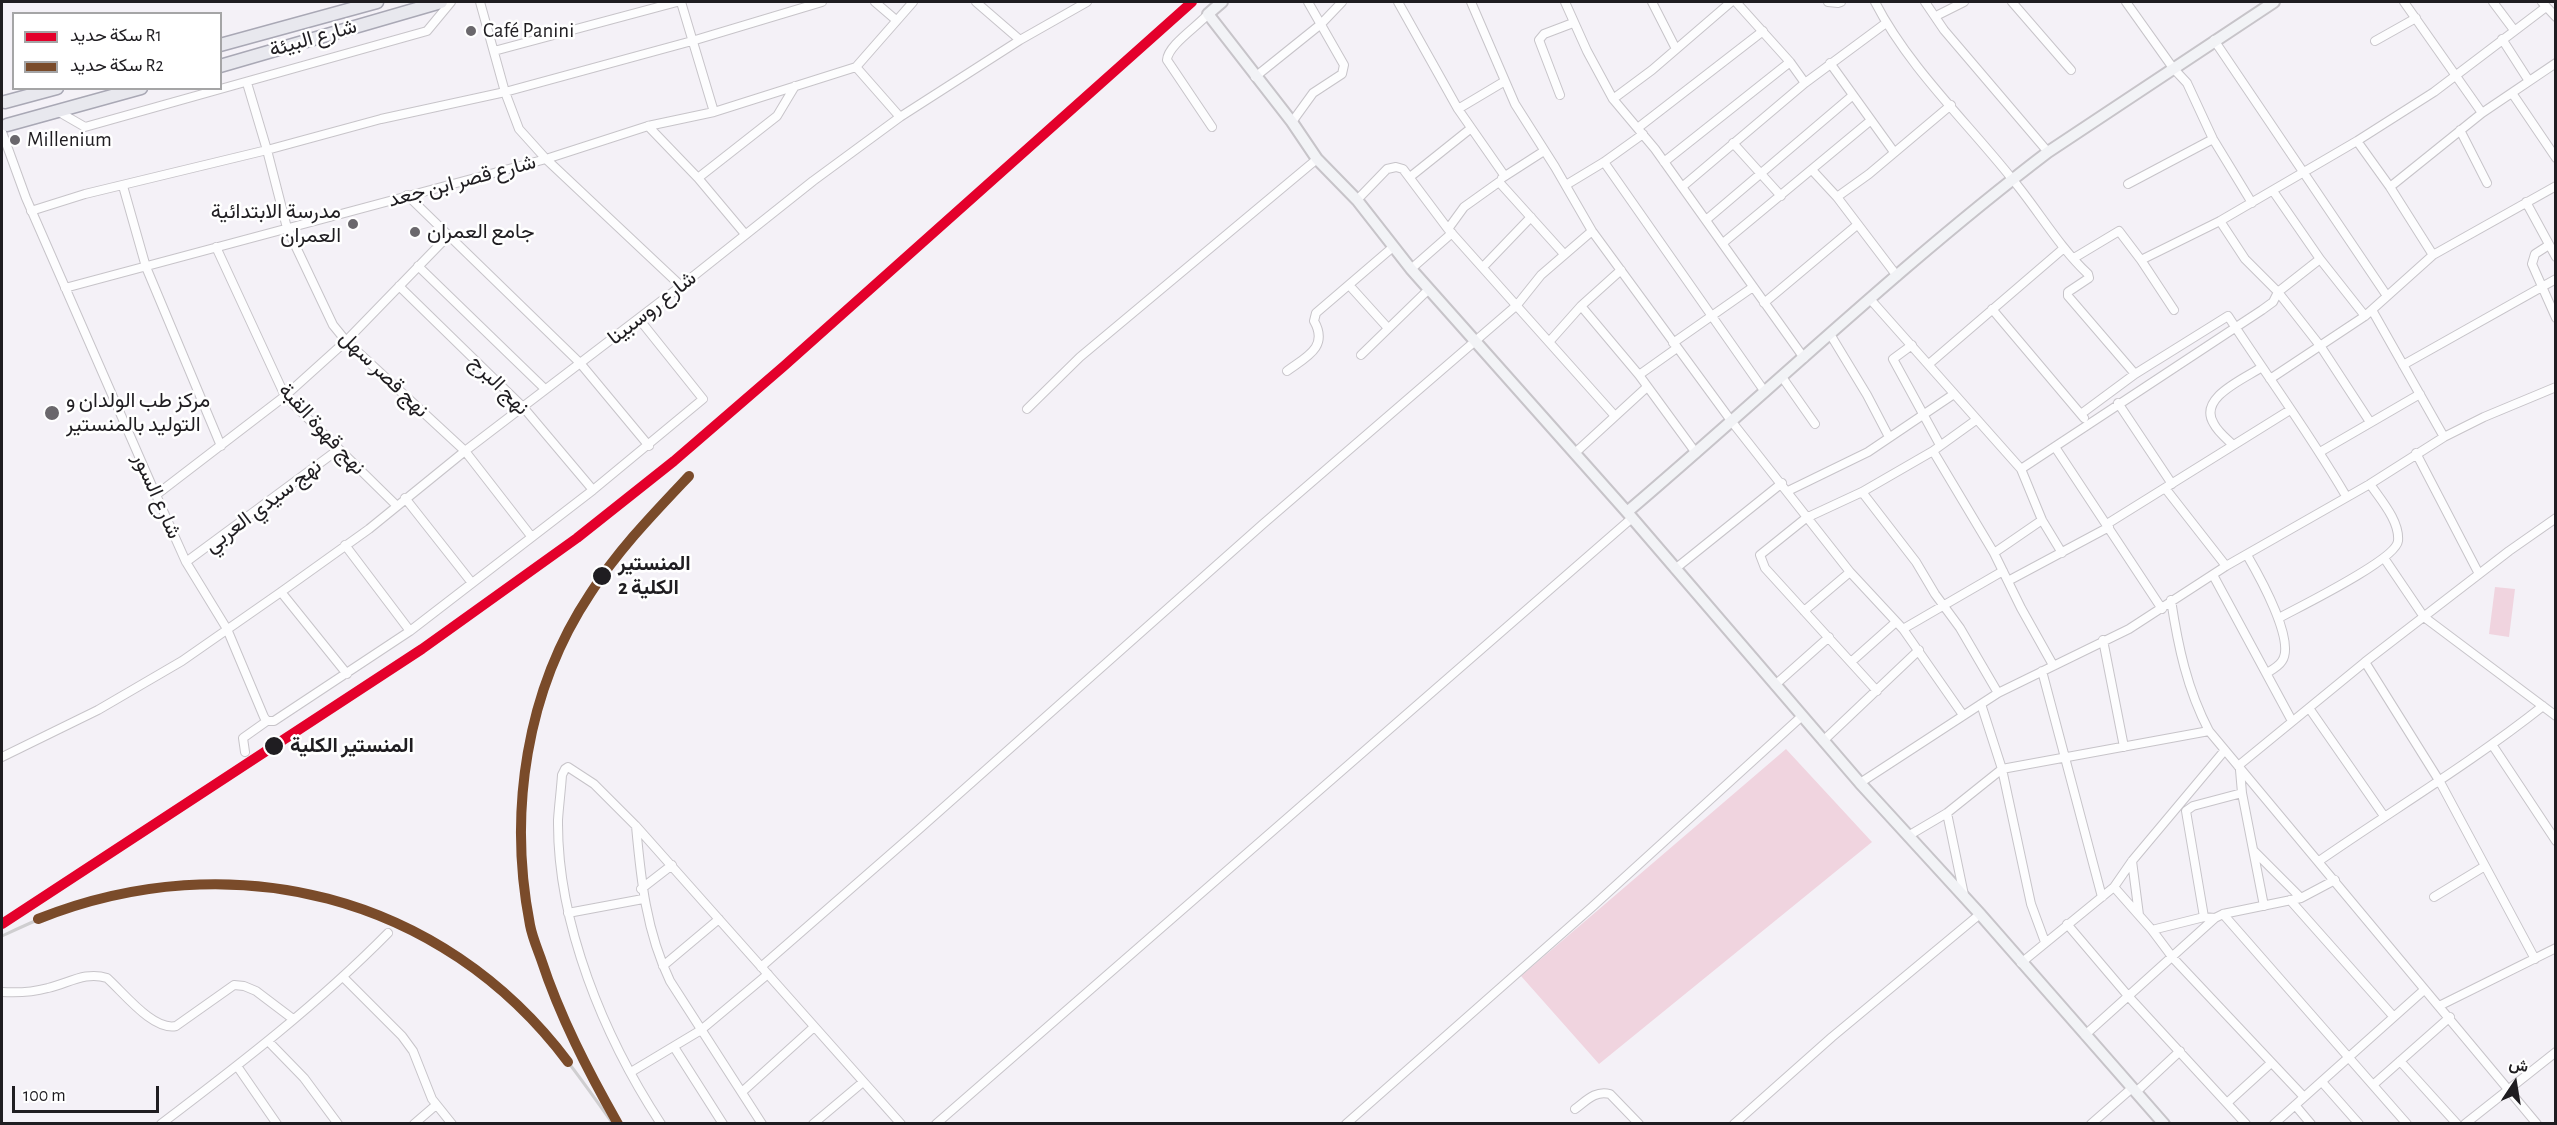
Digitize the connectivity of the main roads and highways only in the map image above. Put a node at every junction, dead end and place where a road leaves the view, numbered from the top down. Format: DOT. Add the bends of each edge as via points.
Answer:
graph roads {
  1 [pos="377,2"];
  2 [pos="441,2"];
  3 [pos="223,45"];
  4 [pos="225,65"];
  5 [pos="49,90"];
  6 [pos="134,90"];
  7 [pos="3,101"];
  8 [pos="3,129"];
  1 -- 3 [label="main road, شارع البيئة"];
  2 -- 4 [label="main road, شارع البيئة"];
  3 -- 4 [label="main road"];
  5 -- 7 [label="main road"];
  6 -- 8 [label="main road"];
  7 -- 8 [label="main road" via="10,110"];
}
